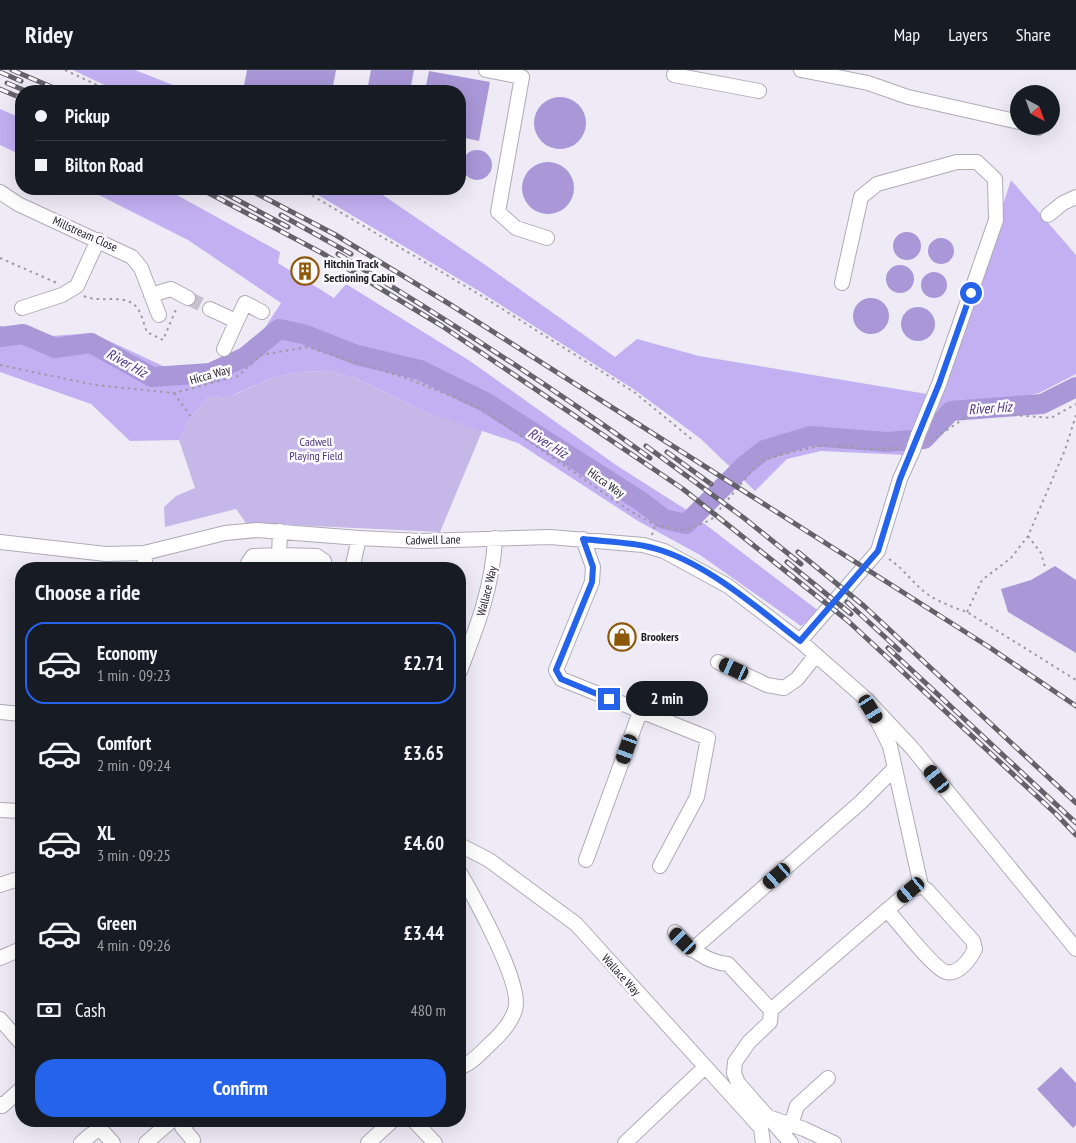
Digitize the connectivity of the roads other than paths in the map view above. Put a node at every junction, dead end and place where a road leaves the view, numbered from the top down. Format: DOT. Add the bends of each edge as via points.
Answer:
graph roads {
  1 [pos="486,70"];
  2 [pos="801,70"];
  3 [pos="674,75"];
  4 [pos="715,76"];
  5 [pos="759,91"];
  6 [pos="1010,120"];
  7 [pos="0,192"];
  8 [pos="1076,197"];
  9 [pos="1048,215"];
  10 [pos="547,238"];
  11 [pos="98,240"];
  12 [pos="842,283"];
  13 [pos="151,295"];
  14 [pos="185,297"];
  15 [pos="22,308"];
  16 [pos="210,310"];
  17 [pos="262,312"];
  18 [pos="159,315"];
  19 [pos="236,321"];
  20 [pos="224,349"];
  21 [pos="280,531"];
  22 [pos="359,538"];
  23 [pos="495,538"];
  24 [pos="583,539"];
  25 [pos="0,542"];
  26 [pos="144,553"];
  27 [pos="279,555"];
  28 [pos="145,562"];
  29 [pos="249,562"];
  30 [pos="324,562"];
  31 [pos="354,562"];
  32 [pos="800,641"];
  33 [pos="466,655"];
  34 [pos="816,655"];
  35 [pos="718,662"];
  36 [pos="863,696"];
  37 [pos="0,712"];
  38 [pos="640,712"];
  39 [pos="15,713"];
  40 [pos="895,768"];
  41 [pos="0,810"];
  42 [pos="15,811"];
  43 [pos="466,849"];
  44 [pos="586,860"];
  45 [pos="660,866"];
  46 [pos="15,880"];
  47 [pos="466,883"];
  48 [pos="0,885"];
  49 [pos="921,886"];
  50 [pos="887,910"];
  51 [pos="674,932"];
  52 [pos="1076,949"];
  53 [pos="692,950"];
  54 [pos="15,952"];
  55 [pos="0,958"];
  56 [pos="771,1010"];
  57 [pos="0,1019"];
  58 [pos="15,1032"];
  59 [pos="466,1064"];
  60 [pos="705,1067"];
  61 [pos="828,1078"];
  62 [pos="15,1094"];
  63 [pos="0,1104"];
  64 [pos="765,1122"];
  65 [pos="791,1125"];
  66 [pos="94,1127"];
  67 [pos="100,1127"];
  68 [pos="164,1127"];
  69 [pos="182,1127"];
  70 [pos="385,1127"];
  71 [pos="420,1127"];
  72 [pos="193,1142"];
  73 [pos="81,1143"];
  74 [pos="113,1143"];
  75 [pos="146,1143"];
  76 [pos="368,1143"];
  77 [pos="435,1143"];
  78 [pos="625,1143"];
  79 [pos="763,1143"];
  80 [pos="791,1143"];
  81 [pos="834,1143"];
  1 -- 10 [label="street" via="522,77 498,212 516,228"];
  2 -- 6 [label="street" via="868,83 908,97"];
  3 -- 4 [label="street"];
  4 -- 5 [label="street"];
  7 -- 11 [label="street, Millstream Close" via="18,204"];
  8 -- 9 [label="street"];
  11 -- 13 [label="street, Millstream Close" via="137,262"];
  11 -- 15 [label="street" via="80,282 72,290"];
  12 -- 32 [label="street, bridge" via="861,197 877,184 957,162 977,162 995,179 996,220 939,384 924,438 909,449 878,551"];
  13 -- 14 [label="street" via="170,289"];
  13 -- 18 [label="street, Millstream Close"];
  16 -- 19 [label="street"];
  17 -- 19 [label="street" via="244,303"];
  19 -- 20 [label="street"];
  21 -- 22 [label="street, Cadwell Lane"];
  21 -- 26 [label="street, Cadwell Lane" via="225,533"];
  21 -- 27 [label="street"];
  22 -- 23 [label="street, Cadwell Lane" via="422,541"];
  22 -- 31 [label="street"];
  23 -- 24 [label="street, Cadwell Lane"];
  23 -- 33 [label="street, Wallace Way" via="488,595"];
  24 -- 32 [label="street, Cadwell Lane" via="648,546 681,559 728,586"];
  24 -- 38 [label="street" via="593,567 592,582 557,674 561,679"];
  25 -- 26 [label="street, Cadwell Lane" via="106,554"];
  26 -- 28 [label="street"];
  27 -- 29 [label="street" via="253,556"];
  27 -- 30 [label="street" via="317,556"];
  32 -- 34 [label="street, Cadwell Lane"];
  34 -- 35 [label="street" via="797,679 784,688 766,685"];
  34 -- 36 [label="street, Cadwell Lane"];
  36 -- 40 [label="street" via="890,746"];
  36 -- 52 [label="street" via="912,748"];
  37 -- 39 [label="street"];
  38 -- 44 [label="street"];
  38 -- 45 [label="street" via="706,736 709,742 696,797"];
  40 -- 49 [label="street"];
  40 -- 53 [label="street" via="861,802"];
  41 -- 42 [label="street"];
  43 -- 60 [label="street, Wallace Way" via="489,860 576,924"];
  46 -- 48 [label="street"];
  47 -- 59 [label="street" via="513,980 517,1000 515,1011 502,1032"];
  49 -- 50 [label="street"];
  49 -- 50 [label="street" via="973,941 975,950 960,969 945,972 935,964"];
  50 -- 56 [label="street"];
  51 -- 53 [label="street"];
  53 -- 56 [label="street" via="718,963 728,964"];
  54 -- 55 [label="street"];
  56 -- 64 [label="street" via="770,1022 740,1053 734,1073"];
  57 -- 58 [label="street"];
  60 -- 64 [label="street, Wallace Way"];
  60 -- 78 [label="street"];
  61 -- 65 [label="street" via="797,1106"];
  62 -- 63 [label="street" via="2,1106"];
  64 -- 65 [label="street"];
  64 -- 79 [label="street"];
  64 -- 80 [label="street"];
  65 -- 81 [label="street"];
  66 -- 73 [label="street"];
  67 -- 74 [label="street"];
  68 -- 75 [label="street"];
  69 -- 72 [label="street"];
  70 -- 76 [label="street"];
  71 -- 77 [label="street"];
}
